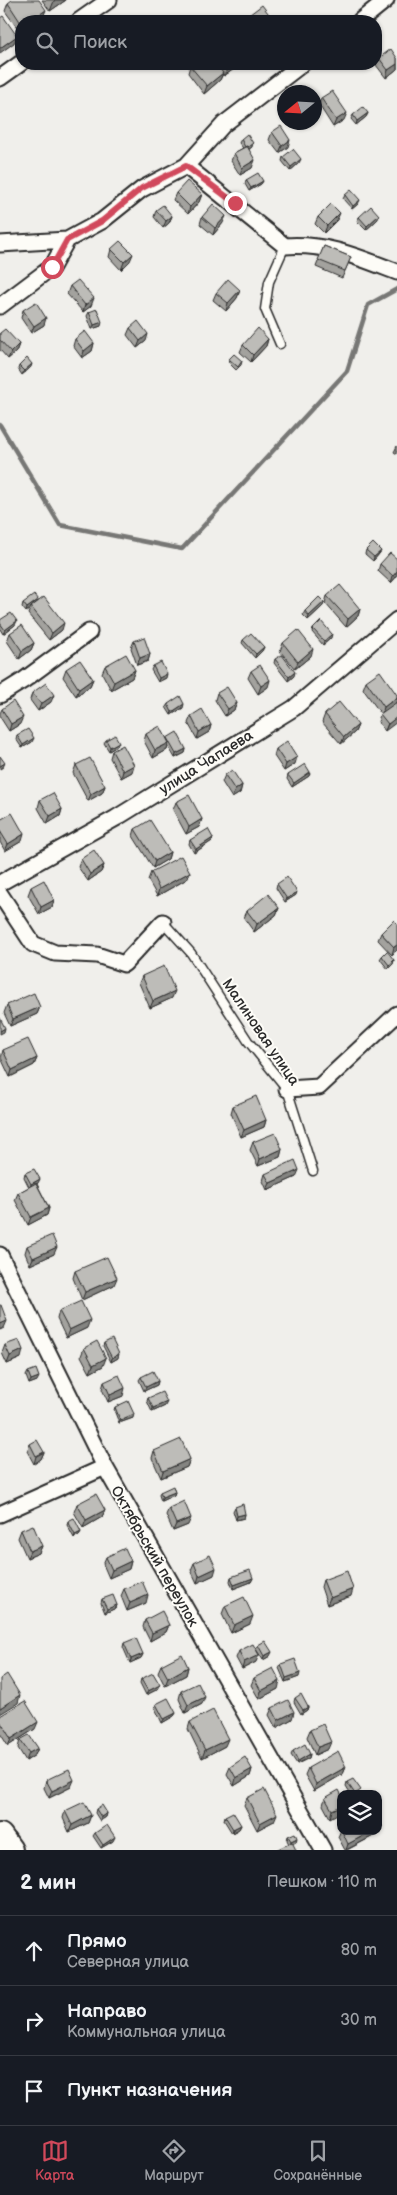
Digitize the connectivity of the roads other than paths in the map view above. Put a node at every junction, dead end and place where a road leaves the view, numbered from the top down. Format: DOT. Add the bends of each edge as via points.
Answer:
graph roads {
  1 [pos="109,0"];
  2 [pos="386,0"];
  3 [pos="88,15"];
  4 [pos="367,15"];
  5 [pos="15,67"];
  6 [pos="294,70"];
  7 [pos="0,78"];
  8 [pos="186,166"];
  9 [pos="67,240"];
  10 [pos="0,244"];
  11 [pos="285,246"];
  12 [pos="397,272"];
  13 [pos="0,306"];
  14 [pos="280,344"];
  15 [pos="397,620"];
  16 [pos="90,632"];
  17 [pos="0,695"];
  18 [pos="0,882"];
  19 [pos="0,894"];
  20 [pos="163,922"];
  21 [pos="397,1014"];
  22 [pos="287,1089"];
  23 [pos="313,1171"];
  24 [pos="0,1255"];
  25 [pos="105,1467"];
  26 [pos="0,1514"];
  27 [pos="0,1836"];
  28 [pos="10,1850"];
  29 [pos="323,1850"];
  1 -- 3 [label="street"];
  2 -- 4 [label="street"];
  5 -- 7 [label="street"];
  6 -- 8 [label="street" via="224,124"];
  8 -- 9 [label="street" via="142,188 102,221"];
  8 -- 11 [label="street"];
  9 -- 10 [label="street"];
  9 -- 13 [label="street" via="52,267"];
  11 -- 12 [label="street" via="309,244"];
  11 -- 14 [label="lane" via="269,282 265,310"];
  15 -- 18 [label="street, улица Чапаева" via="294,708 116,818"];
  16 -- 17 [label="street"];
  19 -- 20 [label="street" via="32,944 55,953 97,955 124,964"];
  20 -- 22 [label="lane, Малиновая улица" via="192,953 248,1042"];
  21 -- 22 [label="street" via="320,1087"];
  22 -- 23 [label="lane, Малиновая улица"];
  24 -- 25 [label="street, Октябрьский переулок"];
  25 -- 26 [label="street"];
  25 -- 29 [label="street, Октябрьский переулок"];
  27 -- 28 [label="main road"];
}
